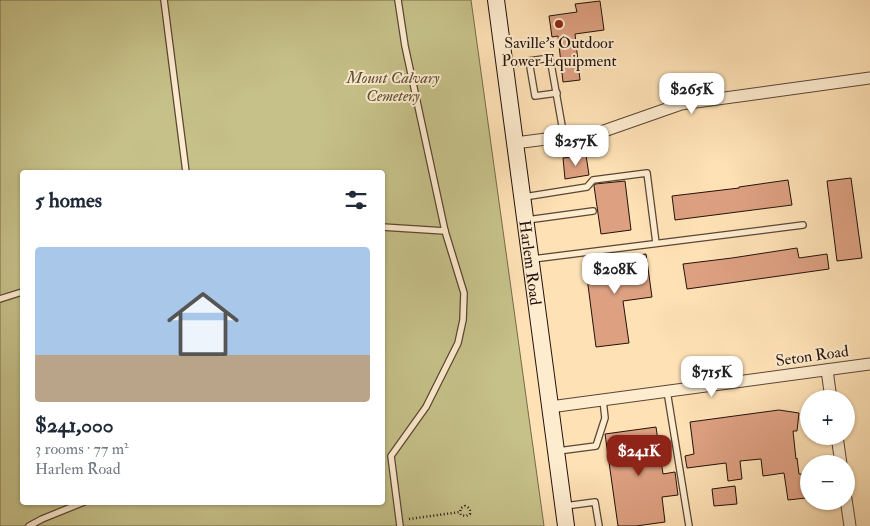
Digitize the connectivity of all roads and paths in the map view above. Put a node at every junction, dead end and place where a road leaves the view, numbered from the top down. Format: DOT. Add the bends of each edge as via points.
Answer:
graph roads {
  1 [pos="164,0"];
  2 [pos="398,0"];
  3 [pos="496,0"];
  4 [pos="529,61"];
  5 [pos="505,64"];
  6 [pos="870,78"];
  7 [pos="557,93"];
  8 [pos="564,136"];
  9 [pos="515,143"];
  10 [pos="186,170"];
  11 [pos="522,197"];
  12 [pos="593,211"];
  13 [pos="525,220"];
  14 [pos="803,225"];
  15 [pos="385,227"];
  16 [pos="445,231"];
  17 [pos="656,243"];
  18 [pos="530,259"];
  19 [pos="20,293"];
  20 [pos="0,299"];
  21 [pos="870,364"];
  22 [pos="827,370"];
  23 [pos="830,390"];
  24 [pos="666,391"];
  25 [pos="604,400"];
  26 [pos="550,407"];
  27 [pos="556,451"];
  28 [pos="385,455"];
  29 [pos="391,456"];
  30 [pos="77,505"];
  31 [pos="563,506"];
  32 [pos="848,510"];
  33 [pos="460,512"];
  34 [pos="400,523"];
  35 [pos="29,526"];
  36 [pos="566,526"];
  37 [pos="599,526"];
  38 [pos="688,526"];
  39 [pos="850,526"];
  1 -- 10 [label="lane"];
  2 -- 16 [label="lane" via="406,55"];
  3 -- 5 [label="main road, Harlem Road"];
  4 -- 5 [label="lane"];
  4 -- 7 [label="lane" via="550,58"];
  4 -- 7 [label="lane" via="535,96"];
  5 -- 9 [label="main road, Harlem Road"];
  6 -- 8 [label="street" via="681,104 601,132"];
  7 -- 8 [label="lane"];
  8 -- 9 [label="street"];
  9 -- 11 [label="main road, Harlem Road"];
  11 -- 13 [label="main road, Harlem Road"];
  11 -- 17 [label="lane" via="587,187 593,180 647,173"];
  12 -- 13 [label="lane"];
  13 -- 18 [label="main road, Harlem Road"];
  14 -- 17 [label="lane"];
  15 -- 16 [label="lane"];
  16 -- 29 [label="lane" via="464,293 458,343 426,407"];
  17 -- 18 [label="lane"];
  18 -- 26 [label="main road, Harlem Road"];
  19 -- 20 [label="lane"];
  21 -- 22 [label="street, Seton Road"];
  22 -- 23 [label="street"];
  22 -- 24 [label="street, Seton Road"];
  24 -- 25 [label="street, Seton Road"];
  24 -- 38 [label="lane"];
  25 -- 26 [label="street, Seton Road"];
  25 -- 27 [label="lane" via="605,418 596,446"];
  26 -- 27 [label="main road, Harlem Road"];
  27 -- 31 [label="main road, Harlem Road"];
  28 -- 29 [label="lane"];
  29 -- 34 [label="lane"];
  30 -- 35 [label="lane"];
  31 -- 36 [label="main road, Harlem Road"];
  31 -- 37 [label="lane" via="595,502"];
  32 -- 39 [label="street"];
  33 -- 33 [label="path" via="464,506 470,510 466,516"];
  33 -- 34 [label="path"];
}
